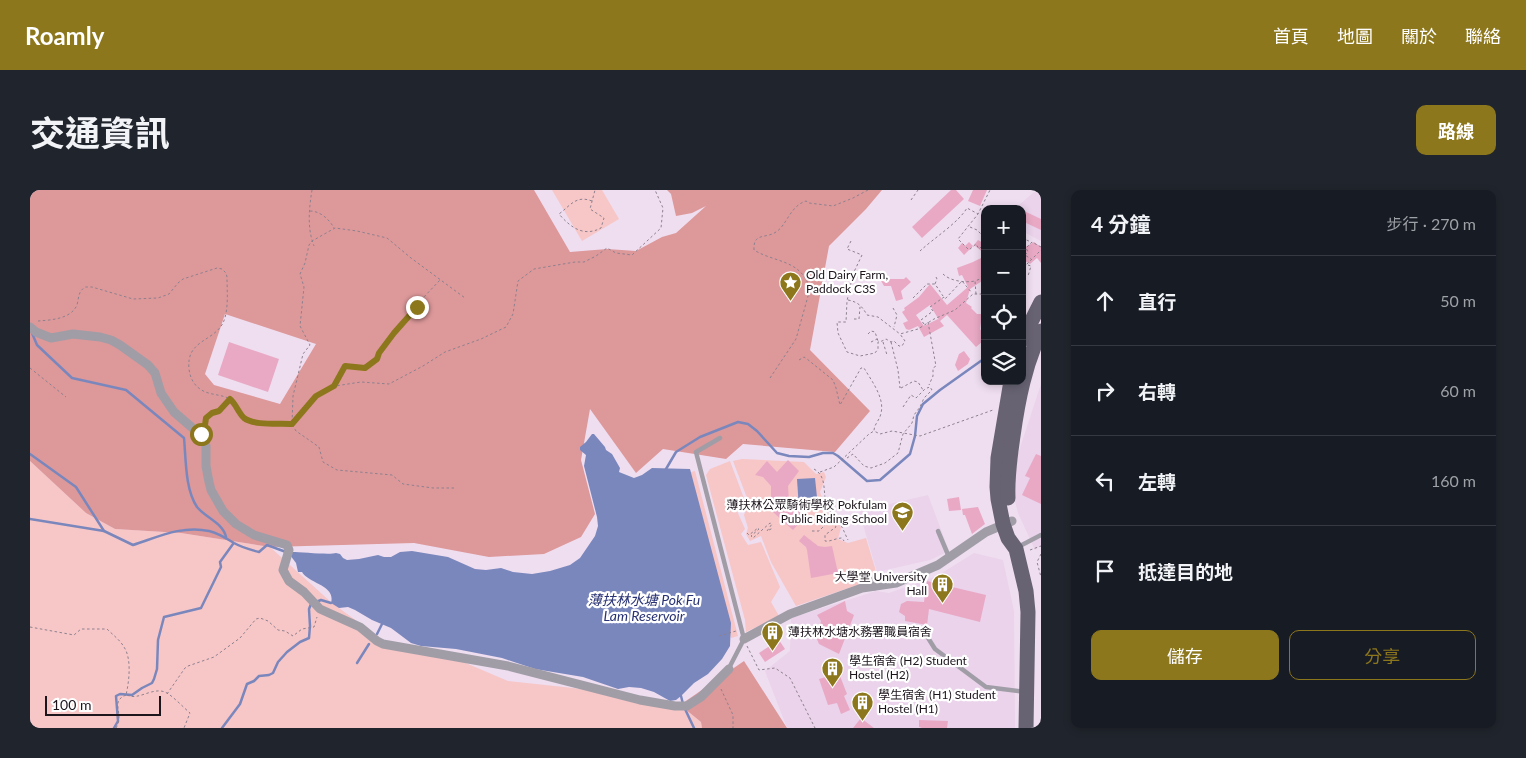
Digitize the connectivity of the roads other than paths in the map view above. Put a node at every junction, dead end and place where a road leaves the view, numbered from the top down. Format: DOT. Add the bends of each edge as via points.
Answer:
graph roads {
  1 [pos="1041,302"];
  2 [pos="32,325"];
  3 [pos="1041,331"];
  4 [pos="1026,332"];
  5 [pos="1010,385"];
  6 [pos="720,438"];
  7 [pos="1008,523"];
  8 [pos="938,531"];
  9 [pos="1041,535"];
  10 [pos="1020,548"];
  11 [pos="949,558"];
  12 [pos="870,577"];
  13 [pos="874,586"];
  14 [pos="742,635"];
  15 [pos="861,636"];
  16 [pos="726,672"];
  17 [pos="1026,692"];
  18 [pos="1026,728"];
  1 -- 4 [label="main road"];
  2 -- 16 [label="street" via="47,337 73,334 100,337 120,345 151,368 161,393 174,412 201,434 206,446 211,490 224,511 236,524 254,535 287,545 289,550 284,572 289,581 316,605 360,627 376,641 508,666 640,700 679,706 687,706 701,697"];
  3 -- 7 [label="main road" via="1029,358 1016,416 1009,460"];
  5 -- 7 [label="main road" via="997,473 998,499"];
  6 -- 14 [label="lane" via="696,452"];
  7 -- 10 [label="main road" via="1017,535"];
  7 -- 11 [label="street" via="986,532"];
  8 -- 11 [label="lane"];
  9 -- 10 [label="lane"];
  10 -- 17 [label="main road" via="1027,605"];
  11 -- 13 [label="street" via="896,583"];
  12 -- 13 [label="street"];
  13 -- 14 [label="street" via="790,614"];
  14 -- 16 [label="lane"];
  15 -- 17 [label="lane" via="904,629 925,633 935,649 986,687"];
  17 -- 18 [label="main road"];
}
